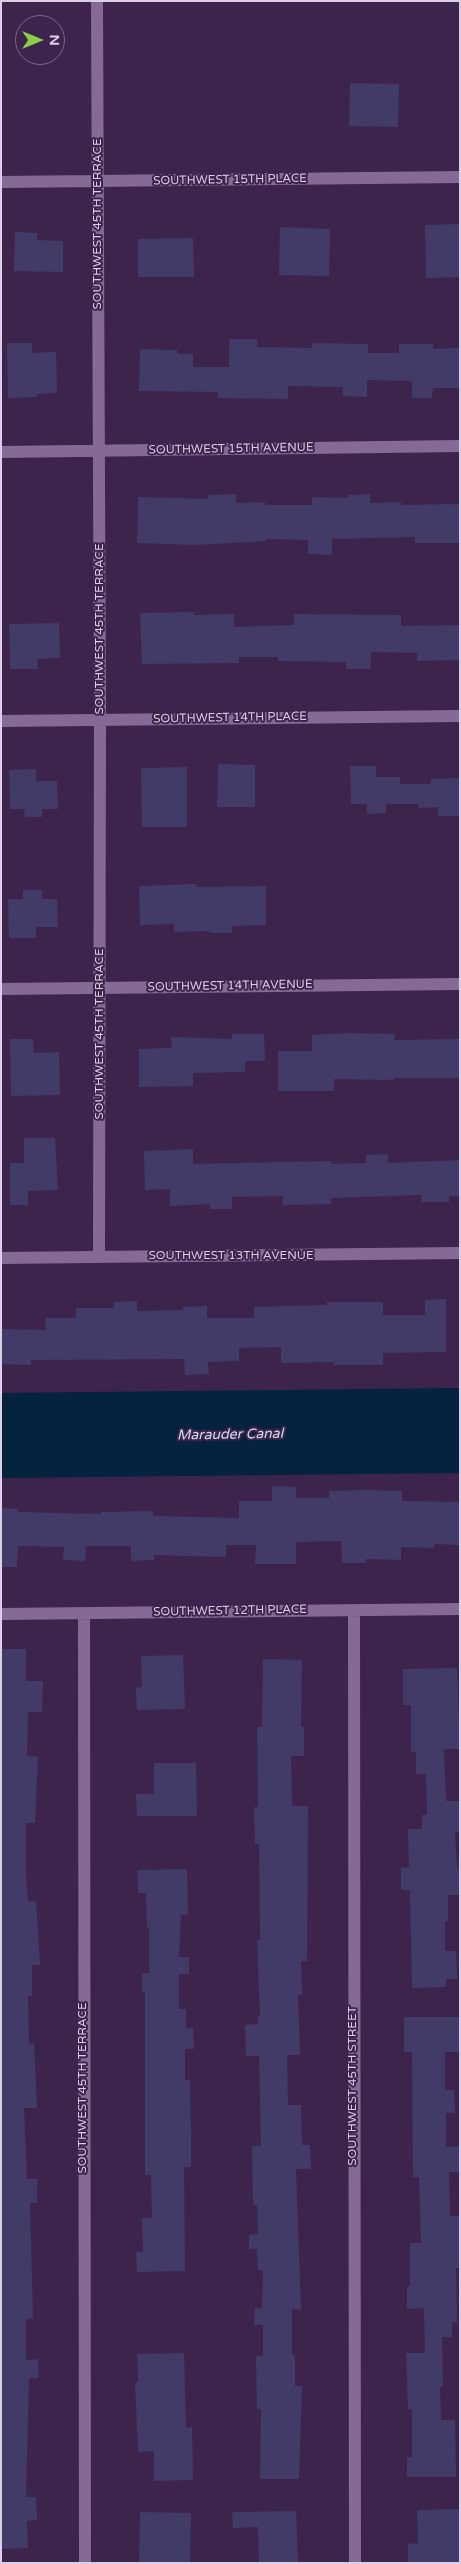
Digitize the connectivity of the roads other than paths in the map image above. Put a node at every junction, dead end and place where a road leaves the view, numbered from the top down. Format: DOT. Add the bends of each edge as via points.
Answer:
graph roads {
  1 [pos="98,1"];
  2 [pos="460,177"];
  3 [pos="99,181"];
  4 [pos="1,182"];
  5 [pos="460,446"];
  6 [pos="99,451"];
  7 [pos="1,452"];
  8 [pos="460,716"];
  9 [pos="100,720"];
  10 [pos="1,721"];
  11 [pos="460,984"];
  12 [pos="99,988"];
  13 [pos="1,989"];
  14 [pos="460,1253"];
  15 [pos="99,1257"];
  16 [pos="1,1258"];
  17 [pos="460,1609"];
  18 [pos="354,1610"];
  19 [pos="84,1613"];
  20 [pos="1,1614"];
  21 [pos="86,2563"];
  22 [pos="355,2563"];
  1 -- 3 [label="street, SOUTHWEST 45TH TERRACE"];
  2 -- 3 [label="street, SOUTHWEST 15TH PLACE"];
  3 -- 4 [label="street, SOUTHWEST 15TH PLACE"];
  3 -- 6 [label="street, SOUTHWEST 45TH TERRACE"];
  5 -- 6 [label="street, SOUTHWEST 15TH AVENUE"];
  6 -- 7 [label="street, SOUTHWEST 15TH AVENUE"];
  6 -- 9 [label="street, SOUTHWEST 45TH TERRACE"];
  8 -- 9 [label="street, SOUTHWEST 14TH PLACE"];
  9 -- 10 [label="street, SOUTHWEST 14TH PLACE"];
  9 -- 12 [label="street, SOUTHWEST 45TH TERRACE"];
  11 -- 12 [label="street, SOUTHWEST 14TH AVENUE"];
  12 -- 13 [label="street, SOUTHWEST 14TH AVENUE"];
  12 -- 15 [label="street, SOUTHWEST 45TH TERRACE"];
  14 -- 15 [label="street, SOUTHWEST 13TH AVENUE"];
  15 -- 16 [label="street, SOUTHWEST 13TH AVENUE"];
  17 -- 18 [label="street, SOUTHWEST 12TH PLACE"];
  18 -- 19 [label="street, SOUTHWEST 12TH PLACE"];
  18 -- 22 [label="street, SOUTHWEST 45TH STREET"];
  19 -- 20 [label="street, SOUTHWEST 12TH PLACE"];
  19 -- 21 [label="street, SOUTHWEST 45TH TERRACE"];
}
